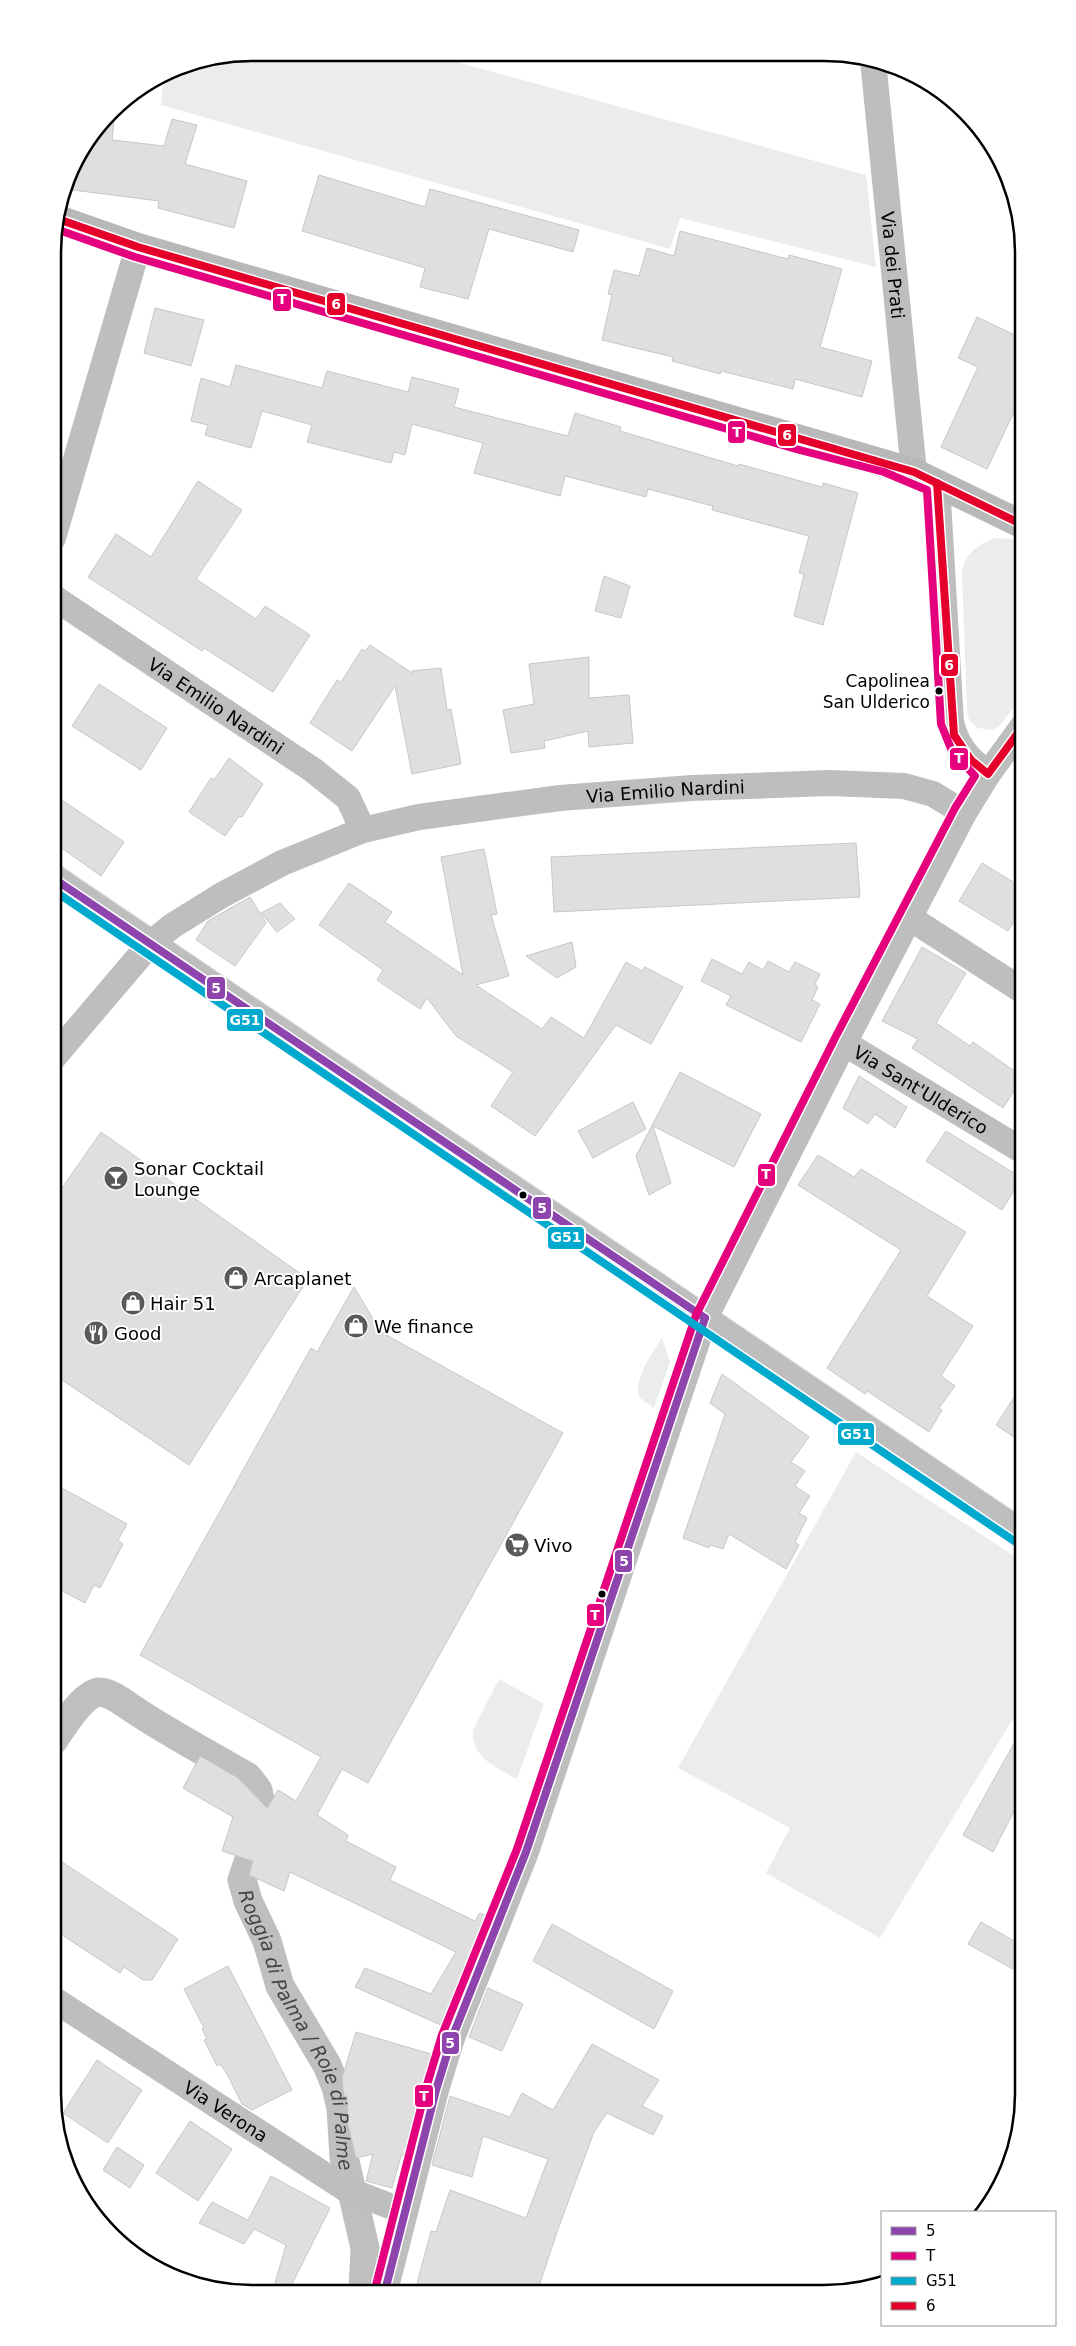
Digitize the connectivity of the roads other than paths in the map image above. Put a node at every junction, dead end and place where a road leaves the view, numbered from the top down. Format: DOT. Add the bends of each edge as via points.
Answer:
graph roads {
  1 [pos="874,68"];
  2 [pos="64,221"];
  3 [pos="138,247"];
  4 [pos="925,477"];
  5 [pos="61,511"];
  6 [pos="1015,521"];
  7 [pos="61,601"];
  8 [pos="1015,737"];
  9 [pos="988,774"];
  10 [pos="964,813"];
  11 [pos="363,830"];
  12 [pos="61,883"];
  13 [pos="910,918"];
  14 [pos="150,944"];
  15 [pos="1015,985"];
  16 [pos="844,1043"];
  17 [pos="61,1049"];
  18 [pos="1015,1146"];
  19 [pos="704,1318"];
  20 [pos="1015,1530"];
  21 [pos="61,2005"];
  22 [pos="405,2212"];
  23 [pos="387,2285"];
  1 -- 4 [label="street, Via dei Prati"];
  2 -- 3 [label="street"];
  3 -- 4 [label="street"];
  3 -- 5 [label="street"];
  4 -- 6 [label="street"];
  4 -- 9 [label="street" via="951,722 960,748"];
  7 -- 11 [label="street, Via Emilio Nardini" via="313,770 348,798"];
  8 -- 9 [label="street, Via Sant'Ulderico"];
  9 -- 10 [label="street, Via Sant'Ulderico"];
  10 -- 11 [label="street, Via Emilio Nardini" via="933,794 904,786 810,784 656,790 560,798 419,817"];
  10 -- 13 [label="street, Via Sant'Ulderico"];
  11 -- 14 [label="street, Via Emilio Nardini" via="282,863 246,882 196,910"];
  12 -- 14 [label="main road"];
  13 -- 15 [label="street"];
  13 -- 16 [label="street, Via Sant'Ulderico"];
  14 -- 17 [label="street, Via Emilio Nardini"];
  14 -- 19 [label="main road"];
  16 -- 18 [label="street, Via Sant'Ulderico"];
  16 -- 19 [label="street, Via Sant'Ulderico"];
  19 -- 20 [label="main road"];
  19 -- 22 [label="street" via="526,1852 452,2038"];
  21 -- 22 [label="street, Via Verona" via="356,2194"];
  22 -- 23 [label="street"];
}
